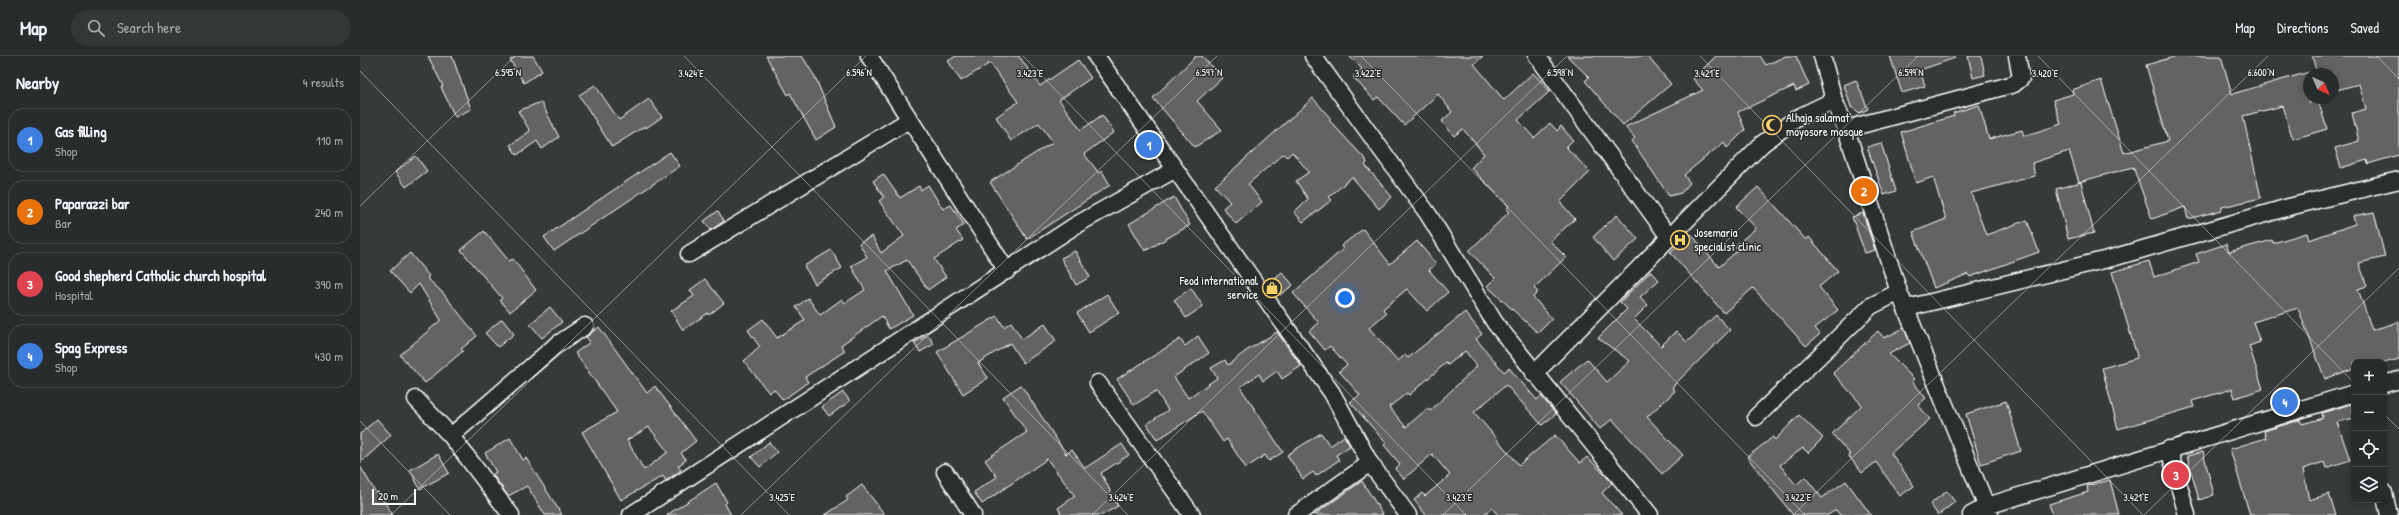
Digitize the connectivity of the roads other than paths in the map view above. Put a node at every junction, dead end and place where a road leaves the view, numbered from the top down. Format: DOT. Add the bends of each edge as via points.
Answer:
graph roads {
  1 [pos="869,56"];
  2 [pos="1096,56"];
  3 [pos="1313,56"];
  4 [pos="1537,56"];
  5 [pos="1822,56"];
  6 [pos="2018,56"];
  7 [pos="1834,100"];
  8 [pos="909,120"];
  9 [pos="1846,129"];
  10 [pos="1174,170"];
  11 [pos="2399,180"];
  12 [pos="1669,237"];
  13 [pos="689,254"];
  14 [pos="1007,271"];
  15 [pos="1899,292"];
  16 [pos="1907,308"];
  17 [pos="585,326"];
  18 [pos="1534,374"];
  19 [pos="2399,380"];
  20 [pos="1098,383"];
  21 [pos="2387,383"];
  22 [pos="2351,394"];
  23 [pos="416,399"];
  24 [pos="1756,417"];
  25 [pos="451,436"];
  26 [pos="2169,449"];
  27 [pos="1370,463"];
  28 [pos="945,472"];
  29 [pos="2386,503"];
  30 [pos="1988,511"];
  31 [pos="511,515"];
  32 [pos="631,515"];
  33 [pos="973,515"];
  34 [pos="1192,515"];
  35 [pos="1296,515"];
  36 [pos="1408,515"];
  37 [pos="1650,515"];
  38 [pos="1971,515"];
  39 [pos="2187,515"];
  40 [pos="2389,515"];
  1 -- 8 [label="street"];
  2 -- 10 [label="street"];
  3 -- 18 [label="street" via="1428,214 1494,323"];
  4 -- 12 [label="street"];
  5 -- 7 [label="street"];
  6 -- 9 [label="street" via="2021,78 2014,84"];
  7 -- 9 [label="street"];
  7 -- 12 [label="street" via="1797,118 1762,144"];
  8 -- 13 [label="street"];
  8 -- 14 [label="street"];
  9 -- 15 [label="street"];
  10 -- 14 [label="street" via="1076,225"];
  10 -- 27 [label="street" via="1332,393"];
  11 -- 16 [label="street" via="2289,207 2112,258"];
  12 -- 18 [label="street"];
  14 -- 32 [label="street" via="809,397"];
  15 -- 16 [label="street"];
  15 -- 24 [label="street" via="1871,306"];
  16 -- 30 [label="street"];
  17 -- 25 [label="street" via="555,346"];
  18 -- 37 [label="street"];
  19 -- 21 [label="street"];
  20 -- 34 [label="street"];
  22 -- 26 [label="street"];
  23 -- 25 [label="street"];
  25 -- 31 [label="street"];
  26 -- 30 [label="street"];
  26 -- 39 [label="street"];
  27 -- 35 [label="street"];
  27 -- 36 [label="street"];
  28 -- 33 [label="street"];
  29 -- 40 [label="street"];
  30 -- 38 [label="street"];
}
